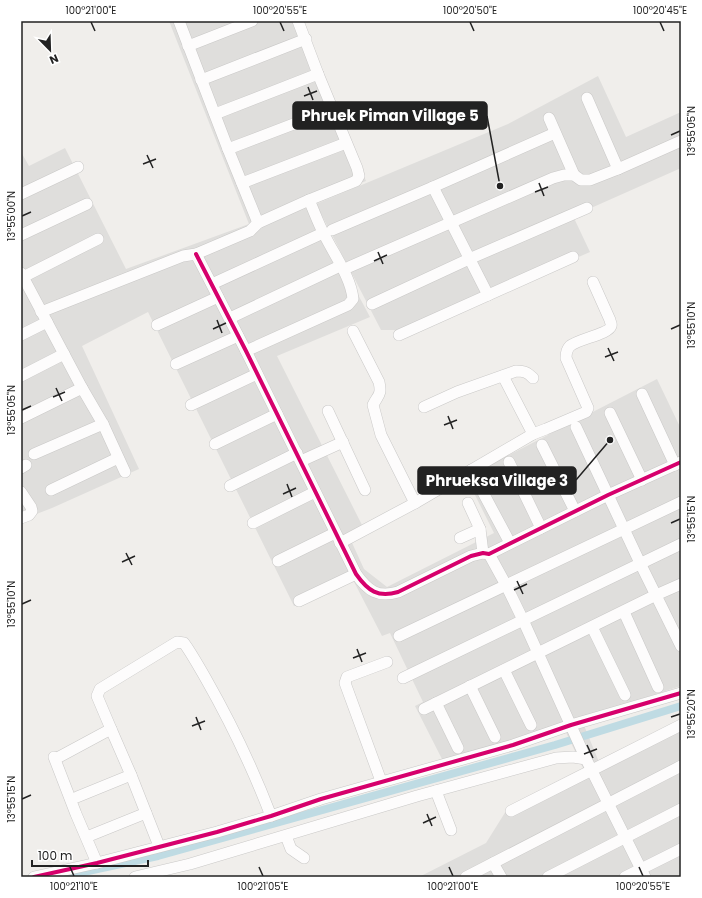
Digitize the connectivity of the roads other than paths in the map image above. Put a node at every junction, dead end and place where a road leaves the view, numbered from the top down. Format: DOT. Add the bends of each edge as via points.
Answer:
graph roads {
  1 [pos="179,21"];
  2 [pos="252,21"];
  3 [pos="298,21"];
  4 [pos="306,39"];
  5 [pos="188,46"];
  6 [pos="318,74"];
  7 [pos="201,80"];
  8 [pos="587,98"];
  9 [pos="333,108"];
  10 [pos="215,114"];
  11 [pos="549,118"];
  12 [pos="555,133"];
  13 [pos="681,141"];
  14 [pos="346,143"];
  15 [pos="228,149"];
  16 [pos="78,167"];
  17 [pos="618,169"];
  18 [pos="574,175"];
  19 [pos="242,183"];
  20 [pos="433,187"];
  21 [pos="21,194"];
  22 [pos="309,200"];
  23 [pos="87,204"];
  24 [pos="587,208"];
  25 [pos="258,223"];
  26 [pos="451,223"];
  27 [pos="328,231"];
  28 [pos="21,235"];
  29 [pos="98,239"];
  30 [pos="196,254"];
  31 [pos="572,256"];
  32 [pos="469,259"];
  33 [pos="345,267"];
  34 [pos="22,275"];
  35 [pos="593,282"];
  36 [pos="212,284"];
  37 [pos="25,290"];
  38 [pos="488,295"];
  39 [pos="218,297"];
  40 [pos="372,304"];
  41 [pos="41,312"];
  42 [pos="230,318"];
  43 [pos="47,322"];
  44 [pos="157,325"];
  45 [pos="353,331"];
  46 [pos="399,334"];
  47 [pos="21,335"];
  48 [pos="238,336"];
  49 [pos="246,350"];
  50 [pos="64,354"];
  51 [pos="176,364"];
  52 [pos="257,374"];
  53 [pos="21,376"];
  54 [pos="503,376"];
  55 [pos="533,378"];
  56 [pos="82,388"];
  57 [pos="642,394"];
  58 [pos="191,405"];
  59 [pos="424,407"];
  60 [pos="328,411"];
  61 [pos="610,413"];
  62 [pos="277,414"];
  63 [pos="21,418"];
  64 [pos="103,424"];
  65 [pos="576,427"];
  66 [pos="533,434"];
  67 [pos="343,442"];
  68 [pos="214,444"];
  69 [pos="542,445"];
  70 [pos="34,454"];
  71 [pos="118,458"];
  72 [pos="299,458"];
  73 [pos="509,462"];
  74 [pos="678,463"];
  75 [pos="471,470"];
  76 [pos="126,472"];
  77 [pos="642,480"];
  78 [pos="230,486"];
  79 [pos="50,490"];
  80 [pos="365,490"];
  81 [pos="21,492"];
  82 [pos="315,492"];
  83 [pos="608,495"];
  84 [pos="681,502"];
  85 [pos="415,503"];
  86 [pos="468,503"];
  87 [pos="575,511"];
  88 [pos="21,518"];
  89 [pos="253,523"];
  90 [pos="541,528"];
  91 [pos="480,529"];
  92 [pos="624,530"];
  93 [pos="338,538"];
  94 [pos="460,538"];
  95 [pos="510,543"];
  96 [pos="681,544"];
  97 [pos="486,553"];
  98 [pos="278,561"];
  99 [pos="640,563"];
  100 [pos="356,574"];
  101 [pos="681,584"];
  102 [pos="506,585"];
  103 [pos="656,595"];
  104 [pos="298,601"];
  105 [pos="624,612"];
  106 [pos="523,620"];
  107 [pos="592,627"];
  108 [pos="399,636"];
  109 [pos="681,646"];
  110 [pos="538,653"];
  111 [pos="387,662"];
  112 [pos="504,670"];
  113 [pos="403,678"];
  114 [pos="470,686"];
  115 [pos="658,687"];
  116 [pos="681,693"];
  117 [pos="625,695"];
  118 [pos="436,703"];
  119 [pos="424,709"];
  120 [pos="531,725"];
  121 [pos="681,726"];
  122 [pos="572,728"];
  123 [pos="111,729"];
  124 [pos="495,736"];
  125 [pos="458,748"];
  126 [pos="586,759"];
  127 [pos="681,766"];
  128 [pos="591,770"];
  129 [pos="131,775"];
  130 [pos="381,781"];
  131 [pos="436,791"];
  132 [pos="77,797"];
  133 [pos="608,804"];
  134 [pos="681,809"];
  135 [pos="511,811"];
  136 [pos="146,813"];
  137 [pos="271,816"];
  138 [pos="451,830"];
  139 [pos="89,836"];
  140 [pos="286,836"];
  141 [pos="625,837"];
  142 [pos="159,846"];
  143 [pos="681,849"];
  144 [pos="304,858"];
  145 [pos="97,863"];
  146 [pos="493,863"];
  147 [pos="643,873"];
  148 [pos="34,877"];
  149 [pos="135,877"];
  150 [pos="466,877"];
  151 [pos="500,877"];
  152 [pos="548,877"];
  153 [pos="625,877"];
  1 -- 5 [label="street"];
  2 -- 5 [label="street"];
  3 -- 4 [label="street"];
  4 -- 6 [label="street"];
  4 -- 7 [label="street"];
  5 -- 7 [label="street"];
  6 -- 9 [label="street"];
  6 -- 10 [label="street"];
  7 -- 10 [label="street"];
  8 -- 17 [label="street"];
  9 -- 14 [label="street"];
  9 -- 15 [label="street"];
  10 -- 15 [label="street"];
  11 -- 12 [label="street"];
  12 -- 18 [label="street"];
  12 -- 20 [label="street"];
  13 -- 17 [label="street"];
  14 -- 19 [label="street"];
  14 -- 22 [label="street" via="359,176 356,181"];
  15 -- 19 [label="street"];
  16 -- 21 [label="street"];
  17 -- 18 [label="street" via="590,180 581,180"];
  18 -- 26 [label="street" via="553,178"];
  19 -- 25 [label="street"];
  20 -- 26 [label="street"];
  20 -- 27 [label="street"];
  22 -- 25 [label="street"];
  22 -- 27 [label="street"];
  23 -- 28 [label="street"];
  24 -- 32 [label="street"];
  25 -- 30 [label="street" via="250,231"];
  26 -- 32 [label="street"];
  26 -- 33 [label="street"];
  27 -- 33 [label="street"];
  27 -- 36 [label="street"];
  29 -- 34 [label="street"];
  30 -- 36 [label="street"];
  30 -- 41 [label="street" via="183,256"];
  31 -- 38 [label="street"];
  32 -- 38 [label="street"];
  32 -- 40 [label="street"];
  33 -- 42 [label="street"];
  33 -- 49 [label="street" via="353,298 348,305"];
  34 -- 37 [label="street"];
  35 -- 66 [label="street" via="610,320 610,328 577,342 566,351 566,358 588,410"];
  36 -- 39 [label="street"];
  37 -- 41 [label="street"];
  38 -- 46 [label="street"];
  39 -- 42 [label="street"];
  39 -- 44 [label="street"];
  41 -- 43 [label="street"];
  42 -- 48 [label="street"];
  43 -- 47 [label="street"];
  43 -- 50 [label="street"];
  45 -- 85 [label="street" via="379,382 381,390 373,405 381,434"];
  48 -- 49 [label="street"];
  48 -- 51 [label="street"];
  49 -- 52 [label="street"];
  50 -- 53 [label="street"];
  50 -- 56 [label="street"];
  52 -- 58 [label="street"];
  52 -- 62 [label="street"];
  54 -- 55 [label="street" via="524,371"];
  54 -- 59 [label="street"];
  54 -- 66 [label="street"];
  56 -- 63 [label="street"];
  56 -- 64 [label="street"];
  57 -- 74 [label="street"];
  60 -- 67 [label="street"];
  61 -- 77 [label="street"];
  62 -- 68 [label="street"];
  62 -- 72 [label="street"];
  64 -- 70 [label="street"];
  64 -- 71 [label="street"];
  65 -- 83 [label="street"];
  66 -- 75 [label="street"];
  67 -- 72 [label="street"];
  67 -- 80 [label="street"];
  69 -- 87 [label="street"];
  71 -- 76 [label="street"];
  71 -- 79 [label="street"];
  72 -- 78 [label="street"];
  72 -- 82 [label="street"];
  73 -- 90 [label="street"];
  74 -- 77 [label="street"];
  75 -- 85 [label="street"];
  75 -- 95 [label="street"];
  77 -- 83 [label="street"];
  81 -- 88 [label="street" via="32,511"];
  82 -- 89 [label="street"];
  82 -- 93 [label="street"];
  83 -- 87 [label="street"];
  83 -- 92 [label="street"];
  84 -- 92 [label="street"];
  85 -- 93 [label="street"];
  86 -- 91 [label="street"];
  87 -- 90 [label="street"];
  90 -- 95 [label="street"];
  91 -- 94 [label="street"];
  91 -- 97 [label="street"];
  92 -- 99 [label="street"];
  92 -- 102 [label="street"];
  93 -- 98 [label="street"];
  93 -- 100 [label="street"];
  95 -- 97 [label="street"];
  96 -- 99 [label="street"];
  97 -- 100 [label="street" via="471,556 389,594 372,592"];
  97 -- 102 [label="street"];
  99 -- 103 [label="street"];
  99 -- 106 [label="street"];
  100 -- 104 [label="street"];
  101 -- 103 [label="street"];
  102 -- 106 [label="street"];
  102 -- 108 [label="street"];
  103 -- 105 [label="street"];
  103 -- 109 [label="street"];
  105 -- 107 [label="street"];
  105 -- 115 [label="street"];
  106 -- 110 [label="street"];
  106 -- 113 [label="street"];
  107 -- 110 [label="street"];
  107 -- 117 [label="street"];
  110 -- 112 [label="street"];
  110 -- 122 [label="street"];
  111 -- 130 [label="street" via="347,677 345,683"];
  112 -- 114 [label="street"];
  112 -- 120 [label="street"];
  114 -- 118 [label="street"];
  114 -- 124 [label="street"];
  116 -- 122 [label="street"];
  118 -- 119 [label="street"];
  118 -- 125 [label="street"];
  121 -- 128 [label="street"];
  122 -- 126 [label="street"];
  122 -- 130 [label="street"];
  123 -- 129 [label="street"];
  123 -- 137 [label="street" via="97,696 100,689 177,642 184,643 230,724"];
  123 -- 145 [label="street" via="57,757"];
  126 -- 128 [label="street"];
  126 -- 131 [label="street" via="556,758"];
  127 -- 133 [label="street"];
  128 -- 133 [label="street"];
  128 -- 135 [label="street"];
  129 -- 132 [label="street"];
  129 -- 136 [label="street"];
  130 -- 137 [label="street"];
  131 -- 138 [label="street"];
  131 -- 140 [label="street"];
  133 -- 141 [label="street"];
  133 -- 146 [label="street"];
  134 -- 141 [label="street"];
  136 -- 139 [label="street"];
  136 -- 142 [label="street"];
  137 -- 142 [label="street"];
  140 -- 144 [label="street" via="291,850"];
  140 -- 149 [label="street"];
  141 -- 147 [label="street"];
  141 -- 152 [label="street"];
  142 -- 145 [label="street"];
  143 -- 147 [label="street"];
  145 -- 148 [label="street"];
  146 -- 150 [label="street"];
  146 -- 151 [label="street"];
  147 -- 153 [label="street"];
}
